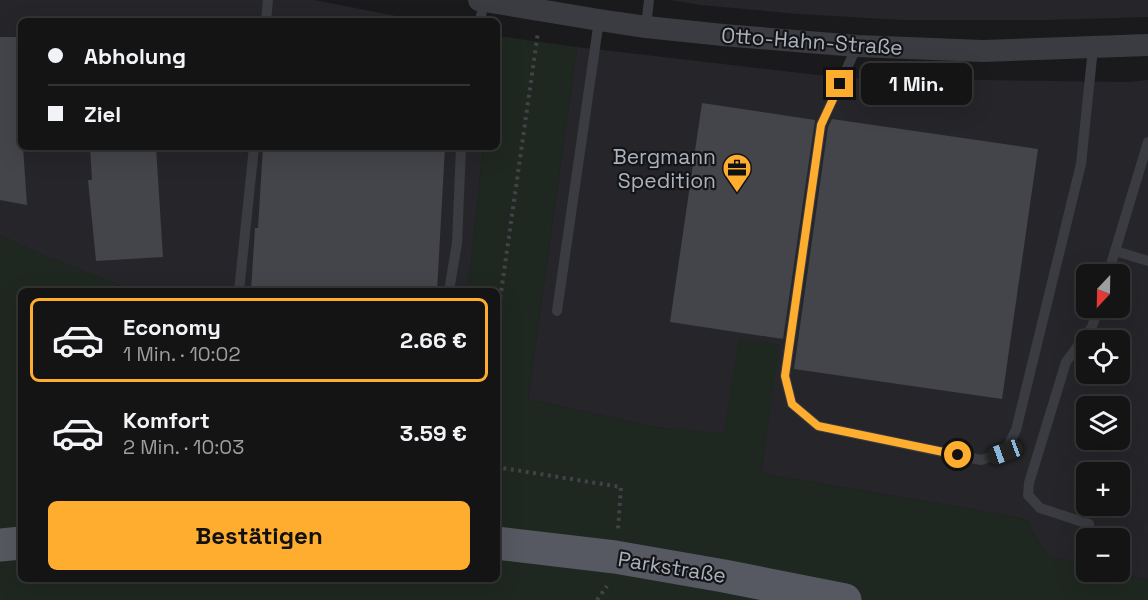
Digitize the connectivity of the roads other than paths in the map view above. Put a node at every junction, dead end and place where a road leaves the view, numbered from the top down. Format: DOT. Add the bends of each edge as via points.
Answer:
graph roads {
  1 [pos="268,0"];
  2 [pos="649,0"];
  3 [pos="481,7"];
  4 [pos="266,18"];
  5 [pos="599,20"];
  6 [pos="646,27"];
  7 [pos="1148,45"];
  8 [pos="857,46"];
  9 [pos="1093,48"];
  10 [pos="1148,142"];
  11 [pos="254,150"];
  12 [pos="461,150"];
  13 [pos="1115,251"];
  14 [pos="1148,261"];
  15 [pos="1111,264"];
  16 [pos="239,288"];
  17 [pos="450,288"];
  18 [pos="557,311"];
  19 [pos="1095,318"];
  20 [pos="1089,524"];
  21 [pos="18,543"];
  22 [pos="500,543"];
  23 [pos="0,545"];
  24 [pos="845,600"];
  1 -- 4 [label="lane"];
  2 -- 6 [label="lane"];
  3 -- 5 [label="street, Otto-Hahn-Straße"];
  5 -- 6 [label="street, Otto-Hahn-Straße"];
  5 -- 18 [label="lane"];
  6 -- 8 [label="street, Otto-Hahn-Straße"];
  7 -- 9 [label="street, Otto-Hahn-Straße"];
  8 -- 9 [label="street, Otto-Hahn-Straße" via="983,51"];
  8 -- 9 [label="lane" via="821,125 785,376 792,404 818,426 981,460 1005,452 1016,430 1081,164"];
  10 -- 13 [label="lane"];
  11 -- 16 [label="lane"];
  12 -- 17 [label="lane" via="457,243"];
  13 -- 14 [label="lane"];
  13 -- 15 [label="lane"];
  19 -- 20 [label="lane" via="1066,362 1028,495 1040,508"];
  21 -- 23 [label="main road"];
  22 -- 24 [label="main road, Parkstraße" via="615,557"];
}
